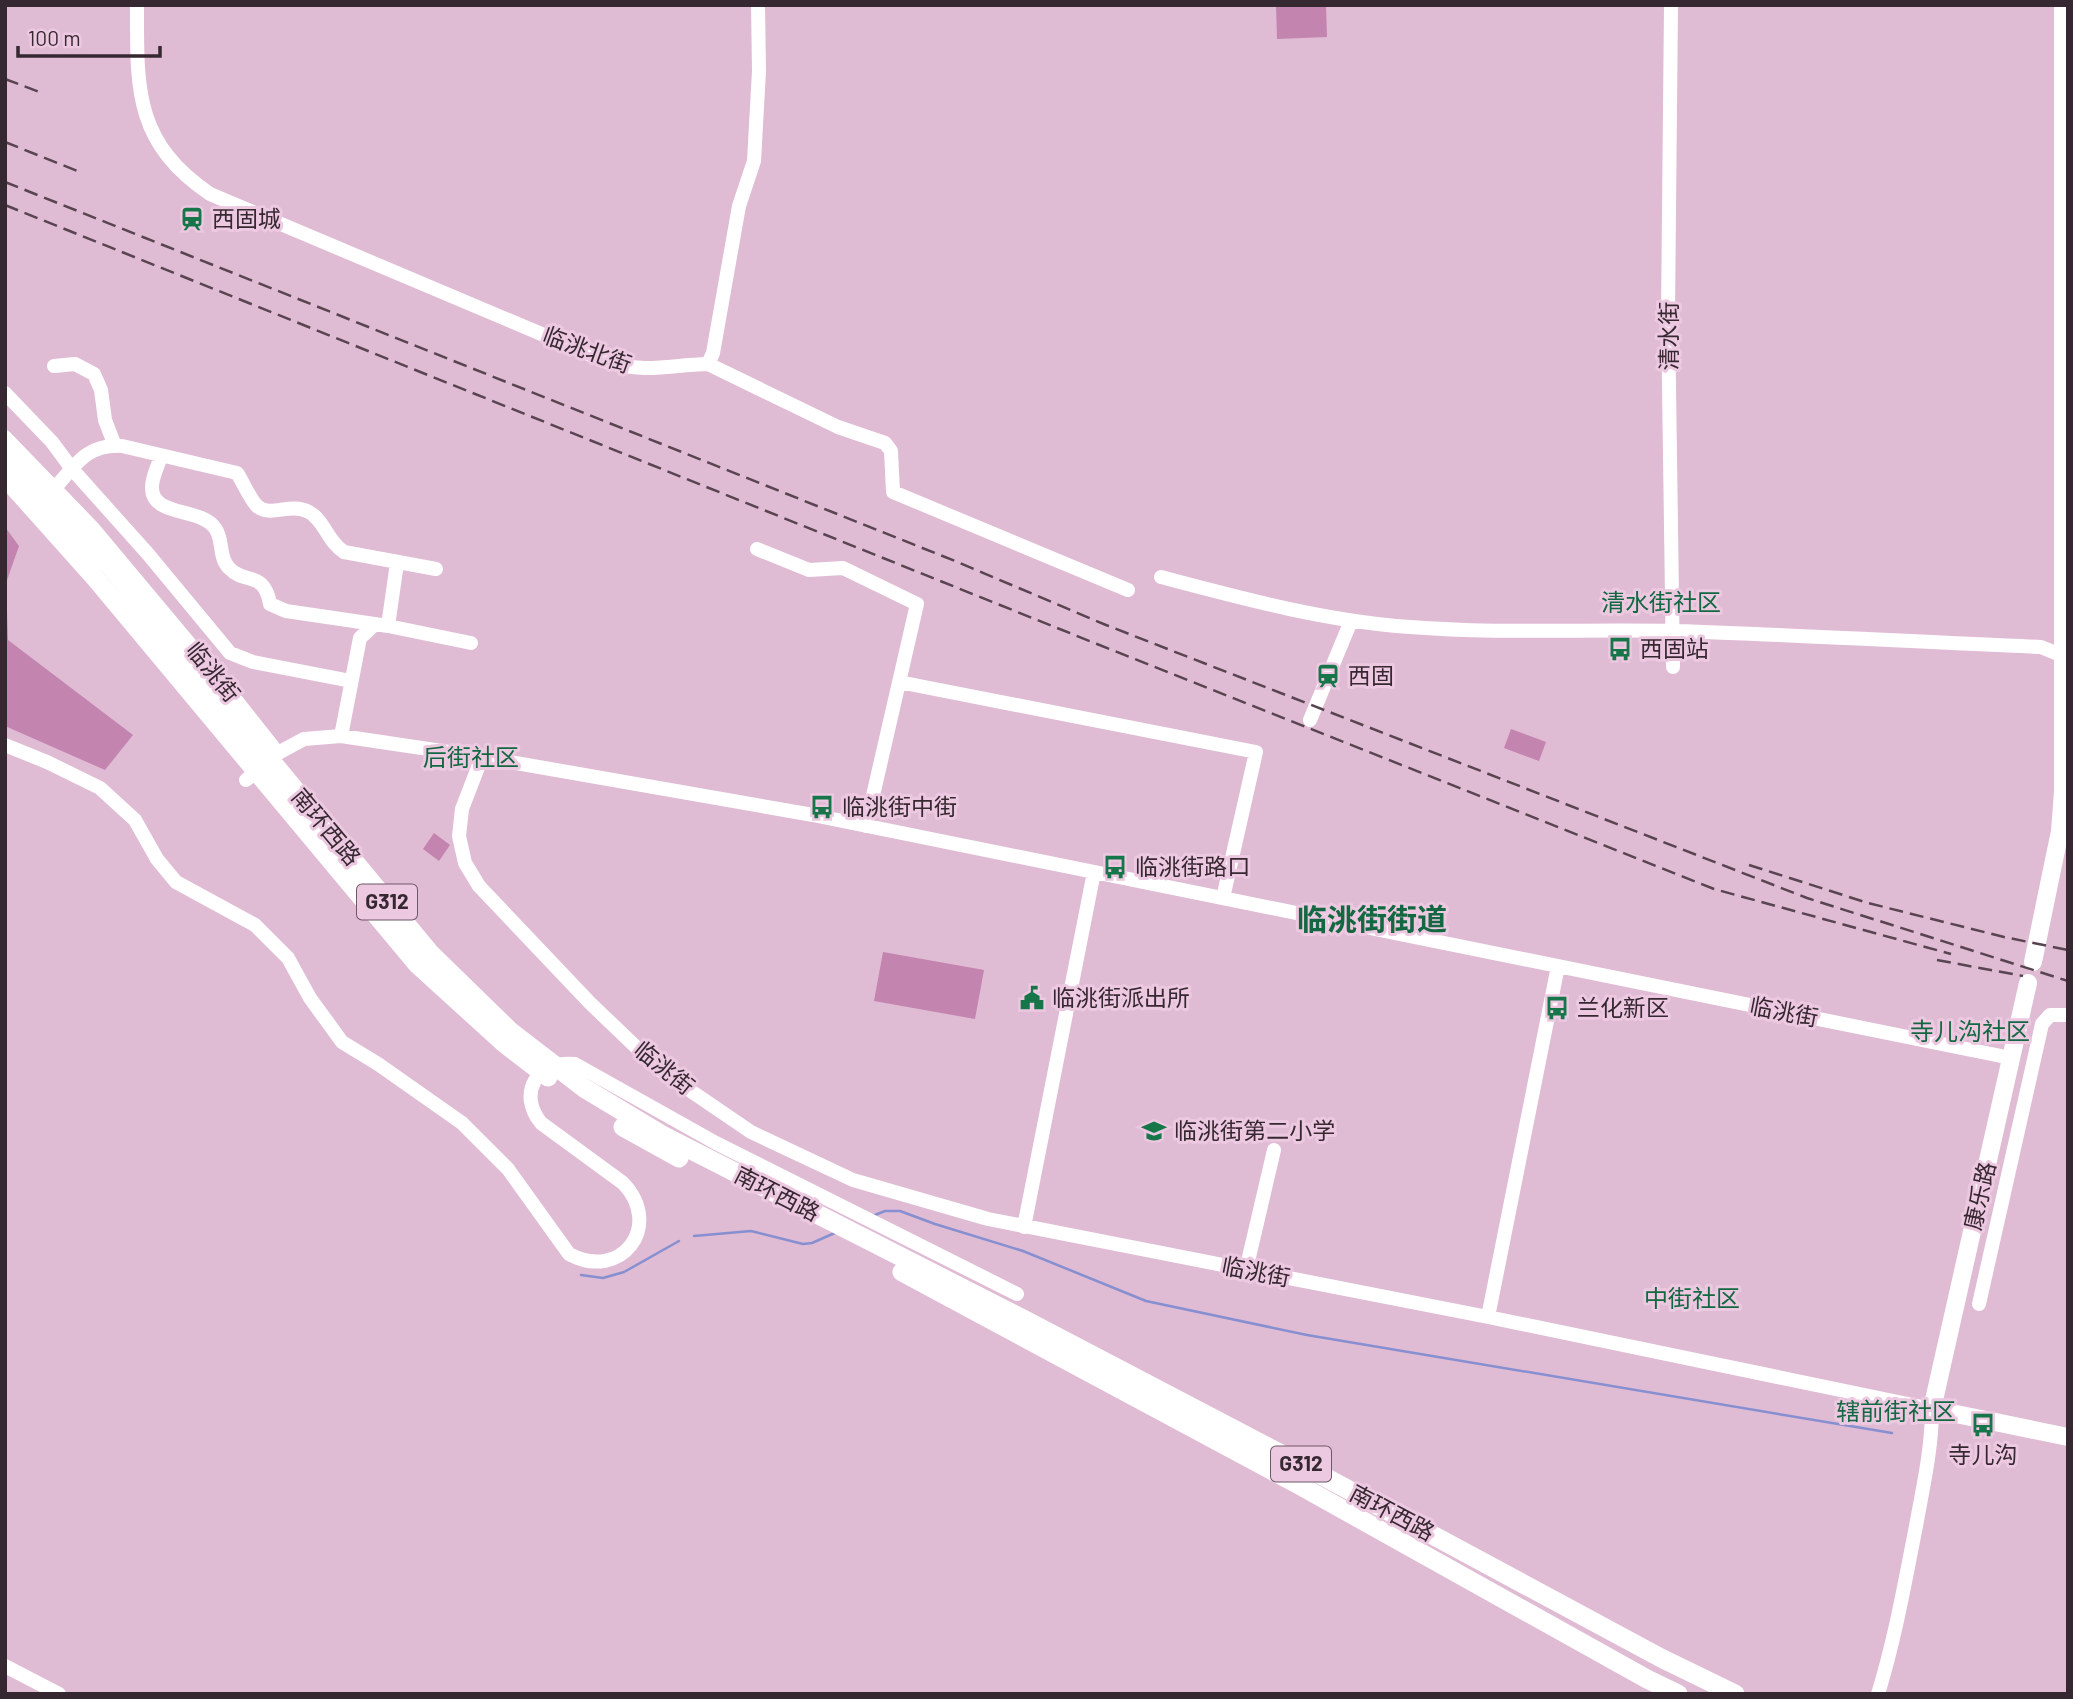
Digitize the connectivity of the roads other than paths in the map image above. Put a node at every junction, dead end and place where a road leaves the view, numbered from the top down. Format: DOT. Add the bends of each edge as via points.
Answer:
graph roads {
  1 [pos="137,5"];
  2 [pos="758,5"];
  3 [pos="1671,5"];
  4 [pos="2063,5"];
  5 [pos="2065,257"];
  6 [pos="708,364"];
  7 [pos="54,366"];
  8 [pos="5,393"];
  9 [pos="5,437"];
  10 [pos="115,446"];
  11 [pos="5,453"];
  12 [pos="161,456"];
  13 [pos="72,469"];
  14 [pos="5,477"];
  15 [pos="55,488"];
  16 [pos="757,549"];
  17 [pos="397,563"];
  18 [pos="436,569"];
  19 [pos="1161,577"];
  20 [pos="1128,590"];
  21 [pos="1351,621"];
  22 [pos="381,625"];
  23 [pos="1674,631"];
  24 [pos="471,643"];
  25 [pos="2066,658"];
  26 [pos="1673,667"];
  27 [pos="351,681"];
  28 [pos="899,682"];
  29 [pos="1310,720"];
  30 [pos="341,736"];
  31 [pos="5,745"];
  32 [pos="278,753"];
  33 [pos="482,757"];
  34 [pos="246,780"];
  35 [pos="866,826"];
  36 [pos="1094,872"];
  37 [pos="1223,898"];
  38 [pos="2033,962"];
  39 [pos="1558,966"];
  40 [pos="2028,983"];
  41 [pos="2068,1015"];
  42 [pos="2011,1058"];
  43 [pos="1274,1150"];
  44 [pos="1024,1227"];
  45 [pos="859,1242"];
  46 [pos="1246,1270"];
  47 [pos="1017,1294"];
  48 [pos="1979,1304"];
  49 [pos="1488,1317"];
  50 [pos="1932,1409"];
  51 [pos="2068,1437"];
  52 [pos="1303,1476"];
  53 [pos="5,1666"];
  54 [pos="59,1694"];
  55 [pos="1678,1694"];
  56 [pos="1735,1694"];
  57 [pos="1878,1694"];
  1 -- 6 [label="street, 临洮北街" via="139,88 148,122 155,140 179,170 210,194 610,363 652,370"];
  2 -- 6 [label="street" via="754,161 739,206"];
  3 -- 23 [label="street, 清水街" via="1668,315"];
  4 -- 5 [label="main road"];
  5 -- 25 [label="main road"];
  6 -- 20 [label="street" via="838,427 885,443 891,451 893,492"];
  7 -- 10 [label="street" via="75,364 94,374"];
  8 -- 13 [label="street"];
  9 -- 15 [label="street, 临洮街"];
  10 -- 12 [label="street"];
  10 -- 13 [label="street" via="96,448"];
  11 -- 45 [label="highway, 南环西路 / G312" via="110,566 430,953 510,1031 584,1088"];
  12 -- 17 [label="street" via="237,473 263,510 306,510 344,552"];
  12 -- 22 [label="street" via="152,485 155,499 167,508 206,519 221,540 226,565 259,581 270,604 286,611"];
  13 -- 15 [label="street"];
  13 -- 27 [label="street" via="230,653 253,662"];
  14 -- 45 [label="highway, 南环西路 / G312" via="96,579 417,964 505,1044 577,1099 654,1146"];
  15 -- 32 [label="street, 临洮街"];
  16 -- 28 [label="street" via="809,570 843,568 917,604"];
  17 -- 18 [label="street"];
  17 -- 22 [label="street"];
  19 -- 21 [label="street" via="1282,609"];
  21 -- 23 [label="street" via="1507,632"];
  21 -- 29 [label="street"];
  22 -- 24 [label="street"];
  22 -- 27 [label="street" via="360,638"];
  23 -- 25 [label="street" via="2041,647"];
  23 -- 26 [label="street, 清水街"];
  25 -- 38 [label="main road" via="2060,831"];
  27 -- 30 [label="street"];
  28 -- 35 [label="street"];
  28 -- 37 [label="street" via="1256,752"];
  30 -- 32 [label="street, 临洮街" via="304,739"];
  30 -- 33 [label="street, 临洮街"];
  31 -- 47 [label="street" via="100,788 135,820 176,882 255,925 288,958 342,1042 462,1123 508,1169 569,1254 581,1261 609,1261 632,1245 638,1233 639,1206 623,1183 541,1124 534,1114 530,1103 534,1081 563,1063 575,1064 716,1143"];
  32 -- 34 [label="street"];
  33 -- 35 [label="street, 临洮街"];
  33 -- 44 [label="street, 临洮街" via="462,809 459,836 465,863 496,905 660,1070 751,1132 853,1181"];
  35 -- 36 [label="street, 临洮街"];
  36 -- 37 [label="street, 临洮街"];
  36 -- 44 [label="street"];
  37 -- 39 [label="street, 临洮街"];
  39 -- 42 [label="street, 临洮街"];
  39 -- 49 [label="street"];
  40 -- 42 [label="main road, 康乐路"];
  41 -- 48 [label="street" via="2050,1015 2042,1024"];
  42 -- 50 [label="main road, 康乐路"];
  43 -- 46 [label="street"];
  44 -- 46 [label="street, 临洮街"];
  45 -- 52 [label="highway, 南环西路 / G312"];
  46 -- 49 [label="street, 临洮街"];
  49 -- 50 [label="street, 临洮街"];
  50 -- 51 [label="main road"];
  50 -- 57 [label="street" via="1932,1438 1909,1565"];
  52 -- 55 [label="highway, 南环西路 / G312"];
  52 -- 56 [label="highway, 南环西路 / G312"];
  53 -- 54 [label="street"];
}
